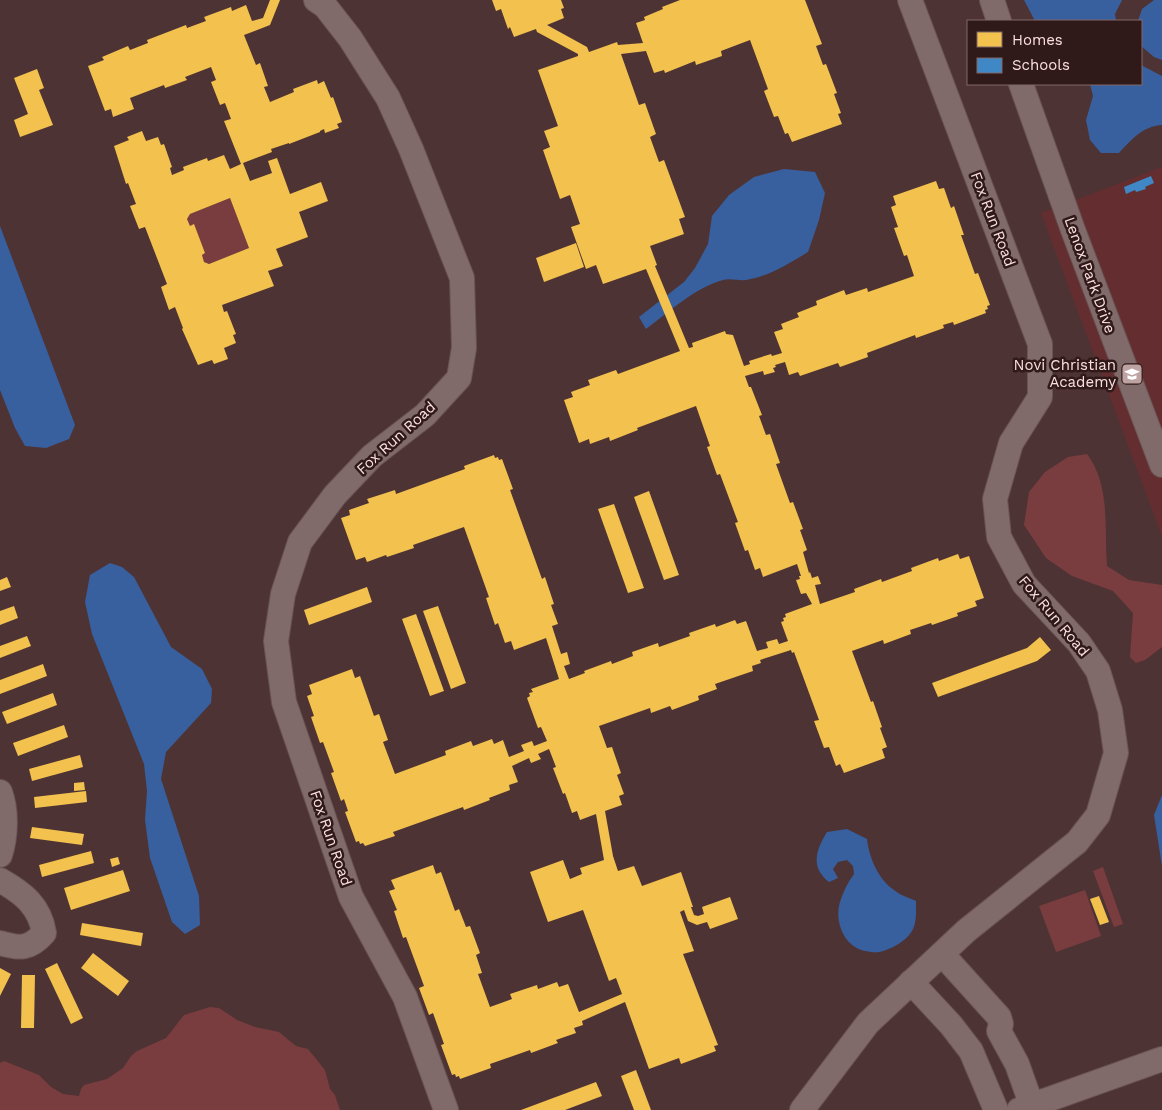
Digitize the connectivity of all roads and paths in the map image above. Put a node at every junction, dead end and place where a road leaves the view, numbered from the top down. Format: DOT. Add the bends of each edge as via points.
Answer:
graph roads {
  1 [pos="316,0"];
  2 [pos="910,0"];
  3 [pos="992,0"];
  4 [pos="999,20"];
  5 [pos="1021,85"];
  6 [pos="1162,465"];
  7 [pos="0,792"];
  8 [pos="0,855"];
  9 [pos="0,880"];
  10 [pos="0,942"];
  11 [pos="936,959"];
  12 [pos="911,982"];
  13 [pos="1162,1059"];
  14 [pos="1026,1108"];
  15 [pos="446,1110"];
  16 [pos="802,1110"];
  17 [pos="996,1110"];
  1 -- 15 [label="street, Fox Run Road" via="325,6 350,38 388,98 412,148 462,278 464,348 459,378 426,415 372,456 335,495 300,542 283,594 276,641 284,702 352,897 405,997"];
  2 -- 11 [label="street, Fox Run Road" via="1040,344 1040,397 1012,443 995,498 999,537 1024,584 1079,643 1098,670 1110,710 1116,753 1098,815 1077,842"];
  3 -- 4 [label="street"];
  5 -- 6 [label="street, Lenox Park Drive"];
  7 -- 8 [label="street" via="4,840"];
  9 -- 10 [label="street" via="32,904 42,919 44,933 35,943 19,948"];
  11 -- 12 [label="street, Fox Run Road"];
  11 -- 14 [label="street" via="999,1017 999,1032 1018,1064"];
  12 -- 16 [label="street, Fox Run Road" via="868,1024"];
  12 -- 17 [label="street" via="971,1051"];
  13 -- 14 [label="street"];
}
